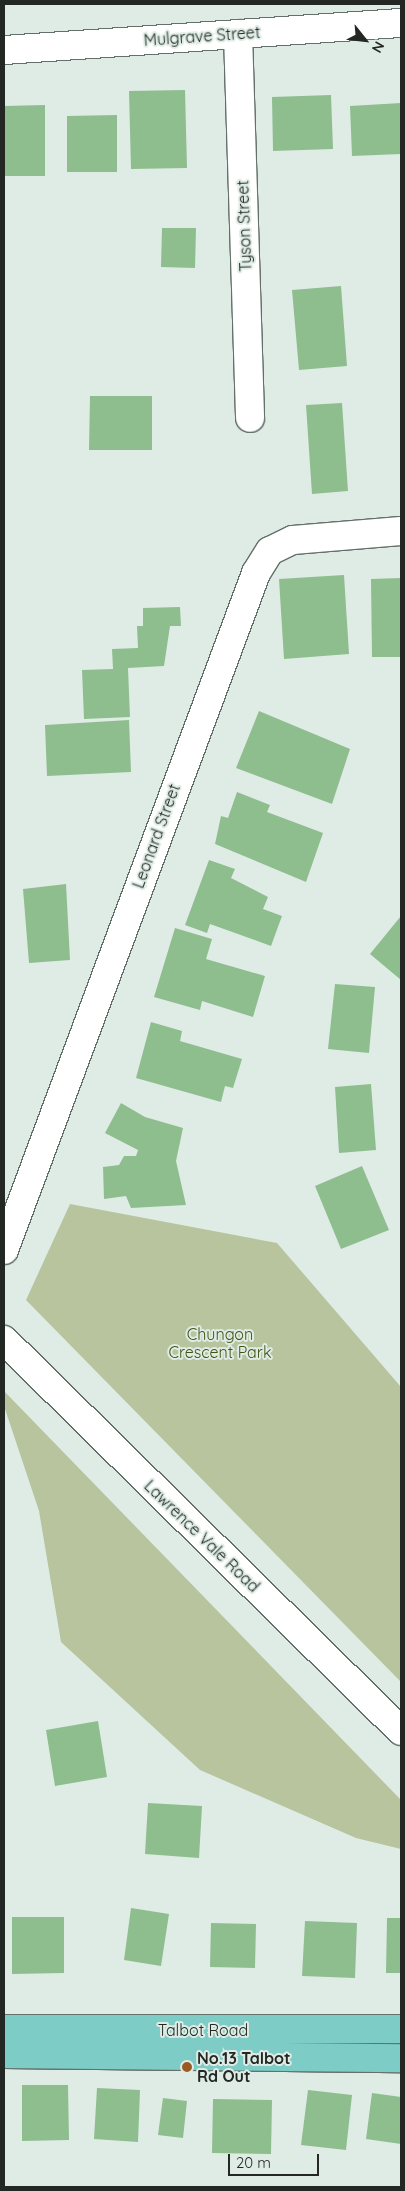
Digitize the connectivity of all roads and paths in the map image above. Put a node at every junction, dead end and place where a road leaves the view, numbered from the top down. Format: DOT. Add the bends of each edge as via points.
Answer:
graph roads {
  1 [pos="401,23"];
  2 [pos="238,34"];
  3 [pos="4,50"];
  4 [pos="250,418"];
  5 [pos="401,531"];
  6 [pos="4,1250"];
  7 [pos="4,1340"];
  8 [pos="401,1731"];
  9 [pos="401,2029"];
  10 [pos="4,2030"];
  11 [pos="4,2054"];
  12 [pos="401,2058"];
  1 -- 2 [label="street, Mulgrave Street"];
  2 -- 3 [label="street, Mulgrave Street"];
  2 -- 4 [label="street, Tyson Street"];
  5 -- 6 [label="street, Leonard Street" via="292,540 270,551 256,573"];
  7 -- 8 [label="street, Lawrence Vale Road"];
  9 -- 10 [label="main road, Talbot Road"];
  11 -- 12 [label="main road, Talbot Road"];
}
